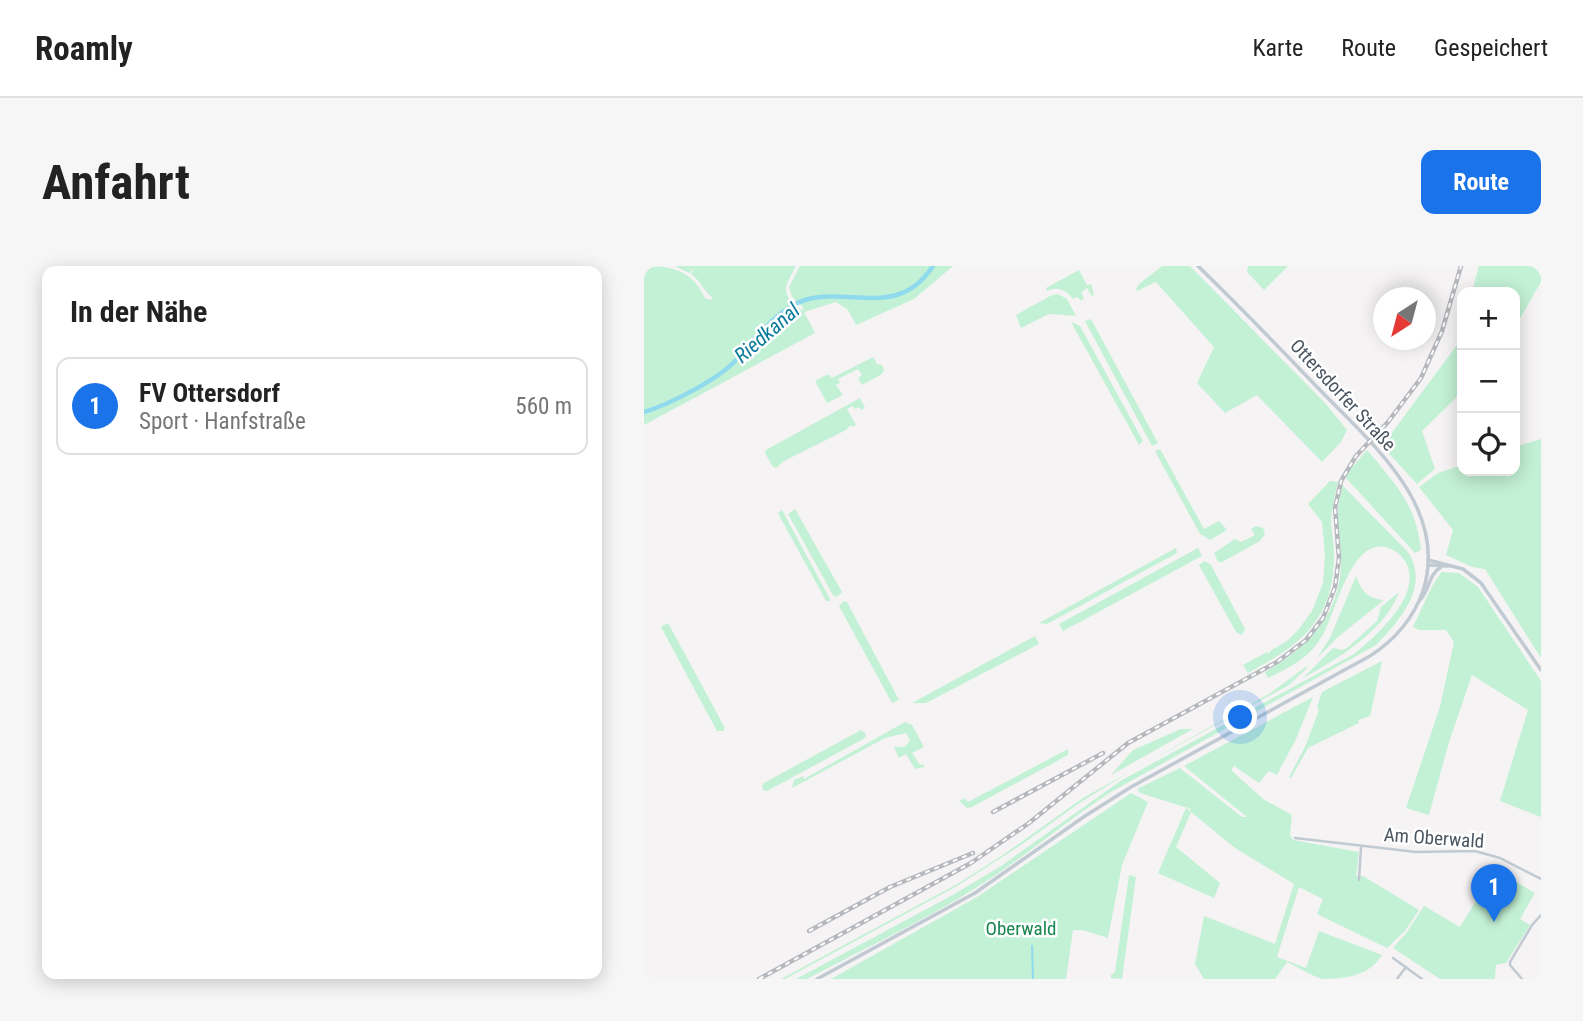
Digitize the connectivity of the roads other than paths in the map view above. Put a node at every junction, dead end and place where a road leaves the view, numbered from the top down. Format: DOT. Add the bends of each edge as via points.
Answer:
graph roads {
  1 [pos="1198,266"];
  2 [pos="1428,562"];
  3 [pos="1450,566"];
  4 [pos="1441,567"];
  5 [pos="1419,601"];
  6 [pos="1541,670"];
  7 [pos="1295,838"];
  8 [pos="1361,847"];
  9 [pos="1541,879"];
  10 [pos="1359,880"];
  11 [pos="1541,915"];
  12 [pos="1393,958"];
  13 [pos="1406,967"];
  14 [pos="817,979"];
  15 [pos="1397,979"];
  16 [pos="1422,979"];
  17 [pos="1522,979"];
  1 -- 2 [label="street, Ottersdorfer Straße" via="1400,478 1423,521"];
  2 -- 3 [label="street"];
  2 -- 4 [label="street"];
  2 -- 5 [label="street"];
  3 -- 4 [label="street"];
  3 -- 6 [label="street" via="1463,569 1481,583"];
  4 -- 5 [label="street" via="1432,574"];
  5 -- 14 [label="street" via="1401,631 1370,656 1119,794 975,893"];
  7 -- 8 [label="street, Am Oberwald"];
  8 -- 9 [label="street, Am Oberwald" via="1475,851"];
  8 -- 10 [label="street, Am Oberwald"];
  11 -- 17 [label="street" via="1510,962"];
  12 -- 13 [label="street"];
  13 -- 15 [label="street"];
  13 -- 16 [label="street"];
}
